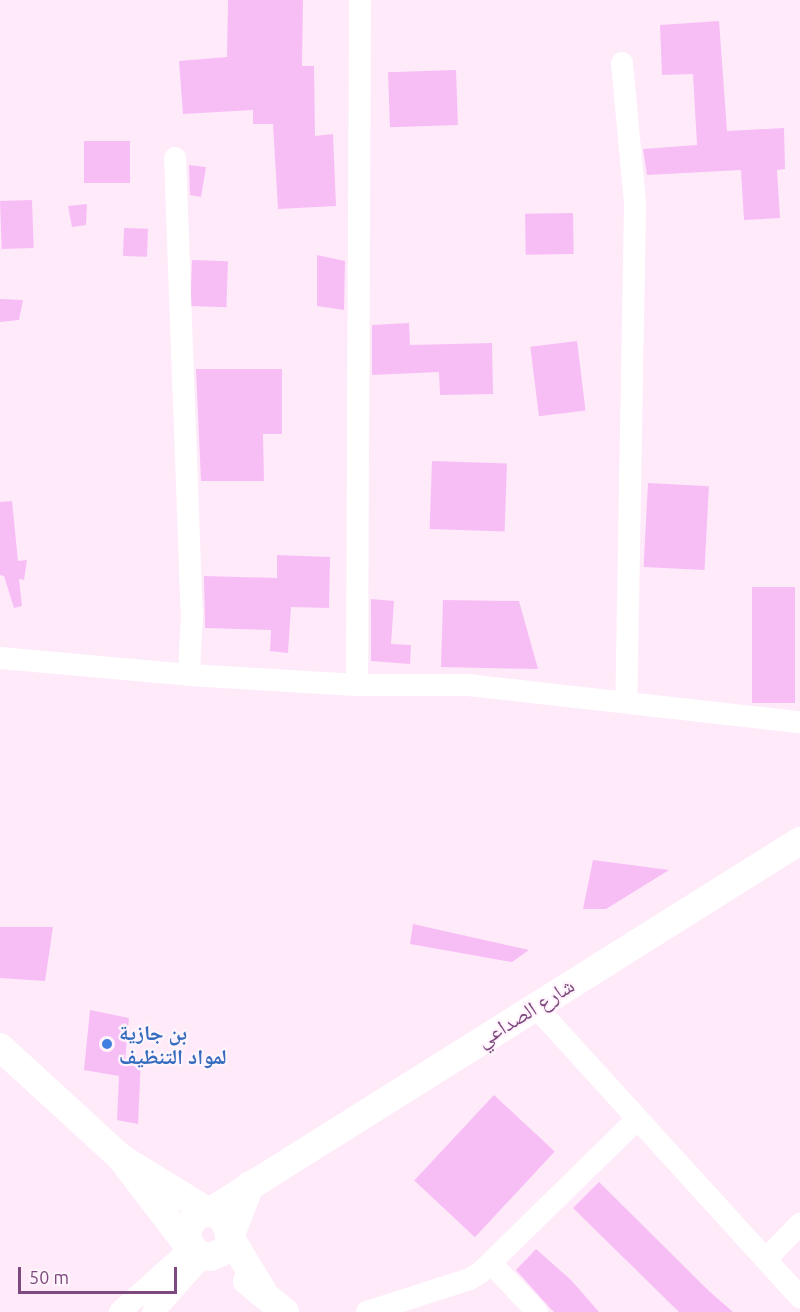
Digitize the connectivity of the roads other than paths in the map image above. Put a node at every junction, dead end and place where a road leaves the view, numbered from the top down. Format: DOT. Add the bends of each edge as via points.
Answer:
graph roads {
  1 [pos="360,0"];
  2 [pos="622,63"];
  3 [pos="175,158"];
  4 [pos="0,658"];
  5 [pos="189,675"];
  6 [pos="357,685"];
  7 [pos="626,702"];
  8 [pos="800,722"];
  9 [pos="800,841"];
  10 [pos="535,1006"];
  11 [pos="0,1047"];
  12 [pos="637,1119"];
  13 [pos="120,1158"];
  14 [pos="250,1185"];
  15 [pos="209,1212"];
  16 [pos="800,1224"];
  17 [pos="230,1237"];
  18 [pos="193,1249"];
  19 [pos="766,1259"];
  20 [pos="491,1263"];
  21 [pos="262,1290"];
  22 [pos="800,1297"];
  23 [pos="120,1312"];
  24 [pos="153,1312"];
  25 [pos="285,1312"];
  26 [pos="367,1312"];
  27 [pos="537,1312"];
  1 -- 6 [label="street"];
  2 -- 7 [label="street" via="635,204"];
  3 -- 5 [label="street" via="192,613"];
  4 -- 5 [label="street"];
  5 -- 6 [label="street"];
  6 -- 7 [label="street" via="468,685"];
  7 -- 8 [label="street"];
  9 -- 10 [label="street, شارع الصداعي"];
  10 -- 12 [label="street"];
  10 -- 14 [label="street, شارع الصداعي"];
  11 -- 13 [label="street"];
  12 -- 19 [label="street"];
  12 -- 20 [label="street"];
  13 -- 15 [label="street"];
  13 -- 18 [label="street"];
  14 -- 15 [label="street, شارع الصداعي"];
  14 -- 17 [label="street"];
  15 -- 17 [label="street" via="223,1217"];
  15 -- 18 [label="street" via="189,1221"];
  16 -- 19 [label="street"];
  17 -- 18 [label="street" via="218,1255"];
  17 -- 21 [label="street"];
  18 -- 21 [label="street"];
  18 -- 23 [label="street"];
  18 -- 24 [label="street"];
  19 -- 22 [label="street"];
  20 -- 26 [label="street" via="470,1279"];
  20 -- 27 [label="street"];
  21 -- 25 [label="street"];
}
